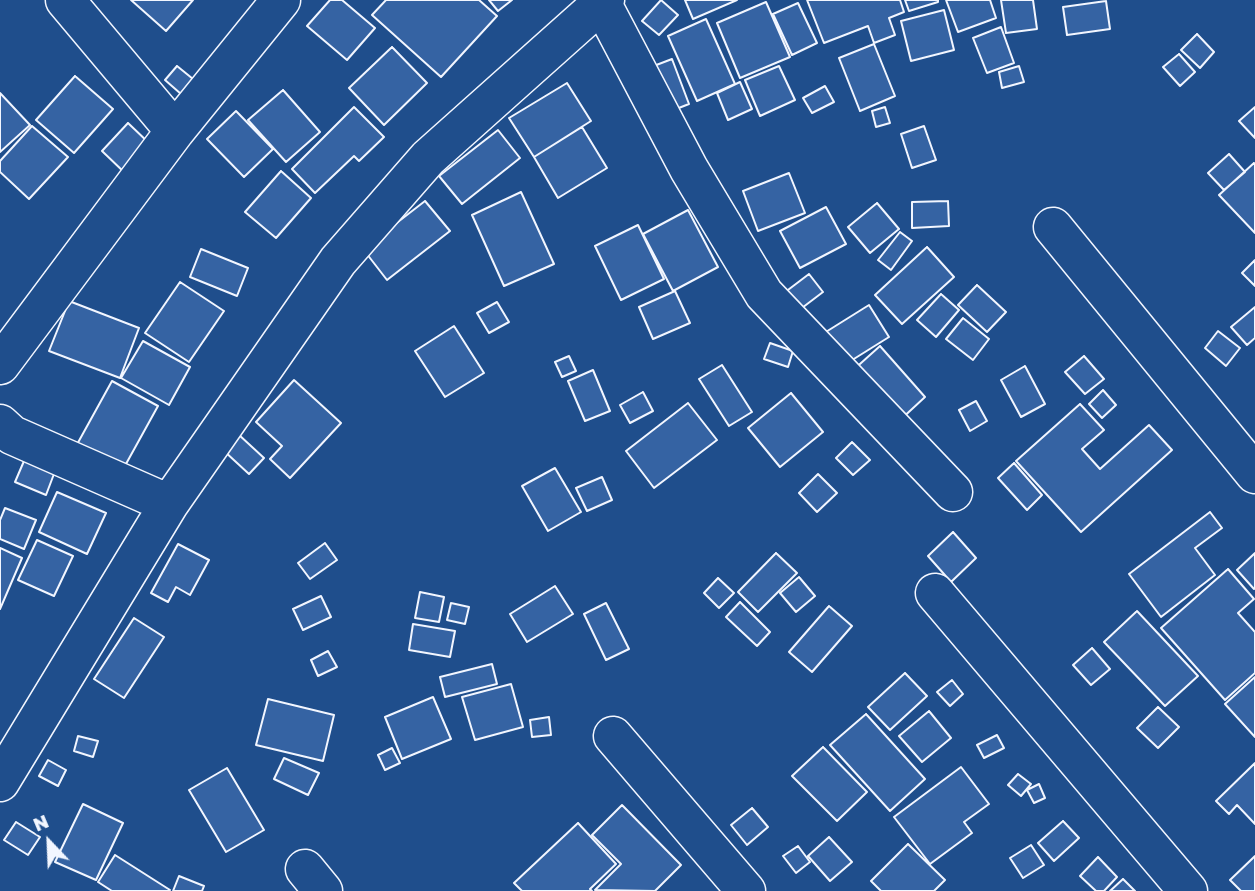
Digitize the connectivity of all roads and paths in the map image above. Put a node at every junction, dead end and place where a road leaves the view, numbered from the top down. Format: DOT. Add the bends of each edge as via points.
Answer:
graph roads {
  1 [pos="65,0"];
  2 [pos="281,0"];
  3 [pos="603,1"];
  4 [pos="175,131"];
  5 [pos="1053,226"];
  6 [pos="0,365"];
  7 [pos="0,424"];
  8 [pos="1255,474"];
  9 [pos="953,492"];
  10 [pos="169,504"];
  11 [pos="935,593"];
  12 [pos="613,736"];
  13 [pos="0,782"];
  14 [pos="746,891"];
  15 [pos="1188,891"];
  1 -- 4 [label="street"];
  2 -- 4 [label="street"];
  3 -- 9 [label="street" via="689,169 764,294"];
  3 -- 10 [label="street" via="428,158 338,261"];
  4 -- 6 [label="street"];
  5 -- 8 [label="street"];
  7 -- 10 [label="street" via="12,435"];
  10 -- 13 [label="street"];
  11 -- 15 [label="street"];
  12 -- 14 [label="street"];
}
